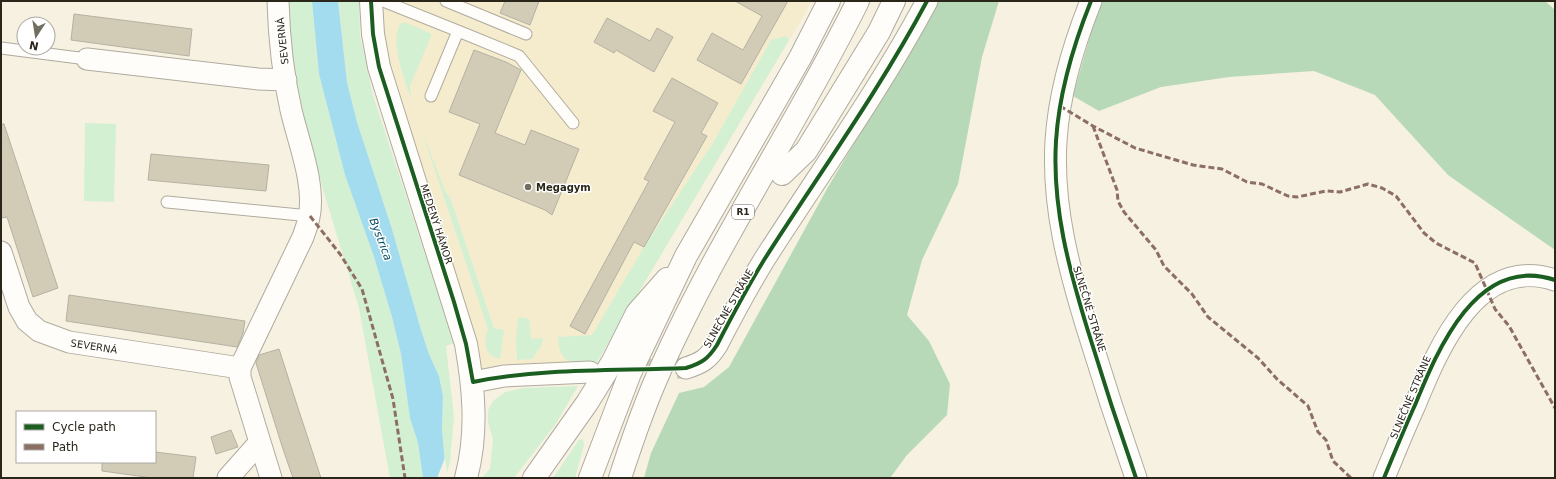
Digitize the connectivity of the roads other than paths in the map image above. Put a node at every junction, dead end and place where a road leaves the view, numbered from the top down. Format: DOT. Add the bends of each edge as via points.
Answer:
graph roads {
  1 [pos="278,1"];
  2 [pos="371,1"];
  3 [pos="383,1"];
  4 [pos="446,1"];
  5 [pos="829,1"];
  6 [pos="858,1"];
  7 [pos="894,1"];
  8 [pos="927,1"];
  9 [pos="1091,1"];
  10 [pos="458,31"];
  11 [pos="526,34"];
  12 [pos="838,43"];
  13 [pos="1,48"];
  14 [pos="87,59"];
  15 [pos="286,80"];
  16 [pos="431,96"];
  17 [pos="573,124"];
  18 [pos="782,174"];
  19 [pos="167,202"];
  20 [pos="310,216"];
  21 [pos="1,252"];
  22 [pos="686,256"];
  23 [pos="1555,280"];
  24 [pos="240,368"];
  25 [pos="686,368"];
  26 [pos="590,372"];
  27 [pos="473,382"];
  28 [pos="260,442"];
  29 [pos="228,478"];
  30 [pos="271,478"];
  31 [pos="466,478"];
  32 [pos="534,478"];
  33 [pos="590,478"];
  34 [pos="620,478"];
  35 [pos="634,478"];
  36 [pos="1136,478"];
  37 [pos="1384,478"];
  1 -- 15 [label="street, SEVERNÁ"];
  2 -- 27 [label="main road, MEDENÝ HÁMOR" via="379,67 460,323"];
  3 -- 10 [label="lane"];
  4 -- 11 [label="lane"];
  5 -- 22 [label="main road, R1" via="800,58"];
  6 -- 12 [label="main road, R1"];
  7 -- 18 [label="main road" via="879,32 806,151"];
  8 -- 25 [label="street, SLNEČNÉ STRÁNE" via="902,46 764,261 717,345 699,364"];
  9 -- 36 [label="street, SLNEČNÉ STRÁNE" via="1065,80 1060,106 1056,142 1059,218 1078,298"];
  10 -- 16 [label="lane"];
  10 -- 17 [label="lane" via="519,56"];
  12 -- 18 [label="main road"];
  12 -- 34 [label="main road, R1" via="686,317 654,384"];
  13 -- 14 [label="lane, SEVERNÁ"];
  14 -- 15 [label="street, SEVERNÁ"];
  15 -- 20 [label="street, SEVERNÁ" via="308,176"];
  18 -- 35 [label="main road" via="697,326 668,387"];
  19 -- 20 [label="lane"];
  20 -- 24 [label="street, SEVERNÁ" via="303,237"];
  21 -- 24 [label="street, SEVERNÁ" via="19,307 27,321 39,331 69,342"];
  22 -- 32 [label="main road" via="637,313 613,361 587,403"];
  22 -- 33 [label="main road, R1" via="630,373"];
  23 -- 37 [label="street, SLNEČNÉ STRÁNE" via="1527,276 1506,279 1487,289 1465,310 1435,356"];
  24 -- 28 [label="street" via="240,377"];
  26 -- 27 [label="street" via="511,375"];
  27 -- 31 [label="main road, MEDENÝ HÁMOR" via="474,431"];
  28 -- 29 [label="street"];
  28 -- 30 [label="street"];
}
